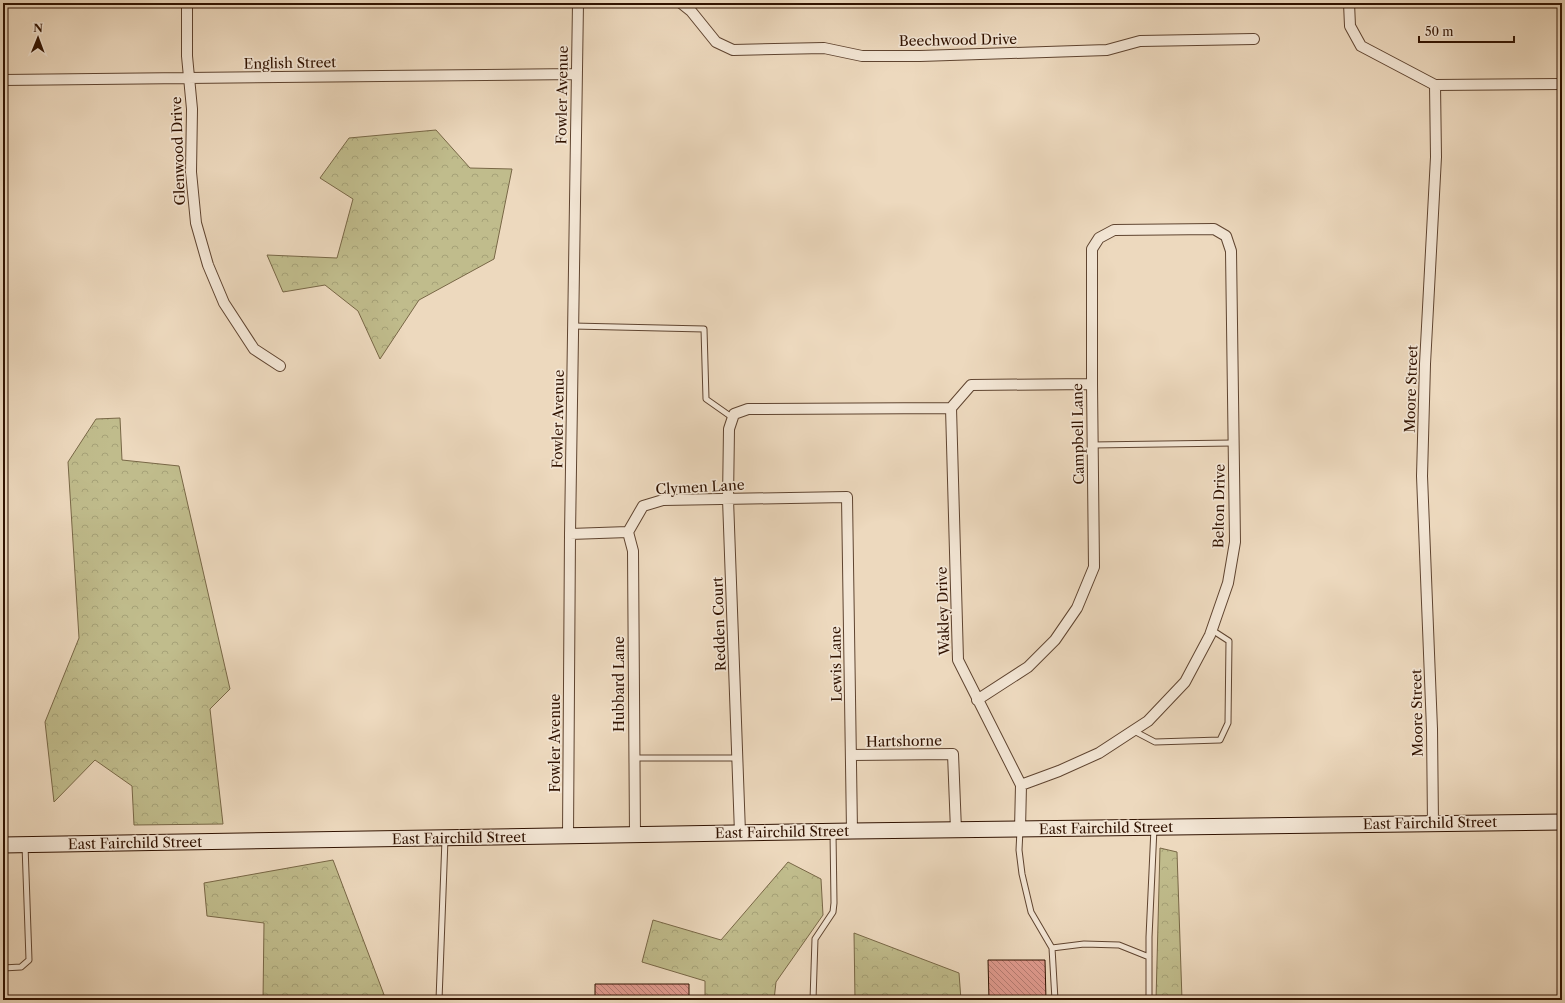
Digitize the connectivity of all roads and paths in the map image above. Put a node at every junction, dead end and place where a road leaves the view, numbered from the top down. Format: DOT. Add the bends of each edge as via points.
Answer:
graph roads {
  1 [pos="187,3"];
  2 [pos="578,3"];
  3 [pos="681,3"];
  4 [pos="1349,3"];
  5 [pos="1254,39"];
  6 [pos="576,74"];
  7 [pos="189,78"];
  8 [pos="3,80"];
  9 [pos="1562,84"];
  10 [pos="1435,85"];
  11 [pos="1214,229"];
  12 [pos="573,326"];
  13 [pos="280,366"];
  14 [pos="1092,384"];
  15 [pos="951,408"];
  16 [pos="734,416"];
  17 [pos="1234,443"];
  18 [pos="1092,445"];
  19 [pos="847,497"];
  20 [pos="728,499"];
  21 [pos="628,532"];
  22 [pos="570,534"];
  23 [pos="1212,630"];
  24 [pos="977,700"];
  25 [pos="1134,731"];
  26 [pos="851,755"];
  27 [pos="634,758"];
  28 [pos="738,758"];
  29 [pos="1021,784"];
  30 [pos="1562,822"];
  31 [pos="1433,823"];
  32 [pos="1154,827"];
  33 [pos="1020,829"];
  34 [pos="956,830"];
  35 [pos="833,831"];
  36 [pos="852,831"];
  37 [pos="740,833"];
  38 [pos="568,836"];
  39 [pos="635,836"];
  40 [pos="445,838"];
  41 [pos="25,844"];
  42 [pos="3,845"];
  43 [pos="1052,948"];
  44 [pos="1149,957"];
  45 [pos="3,968"];
  46 [pos="439,1000"];
  47 [pos="814,1000"];
  48 [pos="1054,1000"];
  49 [pos="1149,1000"];
  1 -- 7 [label="street, Glenwood Drive" via="186,56"];
  2 -- 6 [label="street, Fowler Avenue"];
  3 -- 5 [label="street, Beechwood Drive" via="691,11 716,42 733,50 824,48 862,56 920,56 1107,50 1140,41"];
  4 -- 10 [label="street" via="1350,26 1361,46"];
  6 -- 7 [label="street, English Street"];
  6 -- 12 [label="street, Fowler Avenue"];
  7 -- 8 [label="street, English Street"];
  7 -- 13 [label="street, Glenwood Drive" via="192,109 191,172 196,223 208,265 224,303 254,349"];
  9 -- 10 [label="street"];
  10 -- 31 [label="street, Moore Street" via="1436,157 1422,476 1432,728"];
  11 -- 14 [label="street, Campbell Lane" via="1114,230 1098,238 1092,249"];
  11 -- 17 [label="street, Belton Drive" via="1226,236 1231,252"];
  12 -- 16 [label="lane" via="704,329 706,400"];
  12 -- 22 [label="street, Fowler Avenue"];
  14 -- 15 [label="street" via="970,385"];
  14 -- 18 [label="street, Campbell Lane"];
  15 -- 16 [label="street" via="748,409"];
  15 -- 24 [label="street, Wakley Drive" via="958,660"];
  16 -- 20 [label="street, Redden Court" via="729,429"];
  17 -- 18 [label="lane"];
  17 -- 23 [label="street, Belton Drive" via="1235,542 1228,583"];
  18 -- 24 [label="street, Campbell Lane" via="1094,567 1077,608 1055,640 1028,667"];
  19 -- 20 [label="street, Clymen Lane"];
  19 -- 26 [label="street, Lewis Lane"];
  20 -- 21 [label="street, Clymen Lane" via="663,500 643,506"];
  20 -- 28 [label="street, Redden Court"];
  21 -- 22 [label="street"];
  21 -- 27 [label="street, Hubbard Lane" via="633,551"];
  22 -- 38 [label="street, Fowler Avenue"];
  23 -- 25 [label="street, Belton Drive" via="1185,682 1148,721"];
  23 -- 25 [label="lane" via="1229,641 1228,723 1220,740 1155,742"];
  24 -- 29 [label="street, Wakley Drive"];
  25 -- 29 [label="street, Belton Drive" via="1099,753"];
  26 -- 34 [label="street, Hartshorne" via="953,754"];
  26 -- 36 [label="street, Lewis Lane"];
  27 -- 28 [label="lane"];
  27 -- 39 [label="street, Hubbard Lane"];
  28 -- 37 [label="street, Redden Court"];
  29 -- 33 [label="street, Wakley Drive"];
  30 -- 31 [label="street, East Fairchild Street"];
  31 -- 32 [label="street, East Fairchild Street"];
  32 -- 33 [label="street, East Fairchild Street"];
  32 -- 44 [label="lane"];
  33 -- 34 [label="street, East Fairchild Street"];
  33 -- 43 [label="lane" via="1022,874 1031,912"];
  34 -- 36 [label="street, East Fairchild Street"];
  35 -- 36 [label="street, East Fairchild Street"];
  35 -- 37 [label="street, East Fairchild Street"];
  35 -- 47 [label="lane" via="833,912 815,939"];
  37 -- 39 [label="street, East Fairchild Street"];
  38 -- 39 [label="street, East Fairchild Street"];
  38 -- 40 [label="street, East Fairchild Street"];
  40 -- 41 [label="street, East Fairchild Street"];
  40 -- 46 [label="lane"];
  41 -- 42 [label="street, East Fairchild Street"];
  41 -- 45 [label="lane" via="29,960 21,967"];
  43 -- 44 [label="lane" via="1084,944 1120,945"];
  43 -- 48 [label="lane"];
  44 -- 49 [label="lane"];
}
